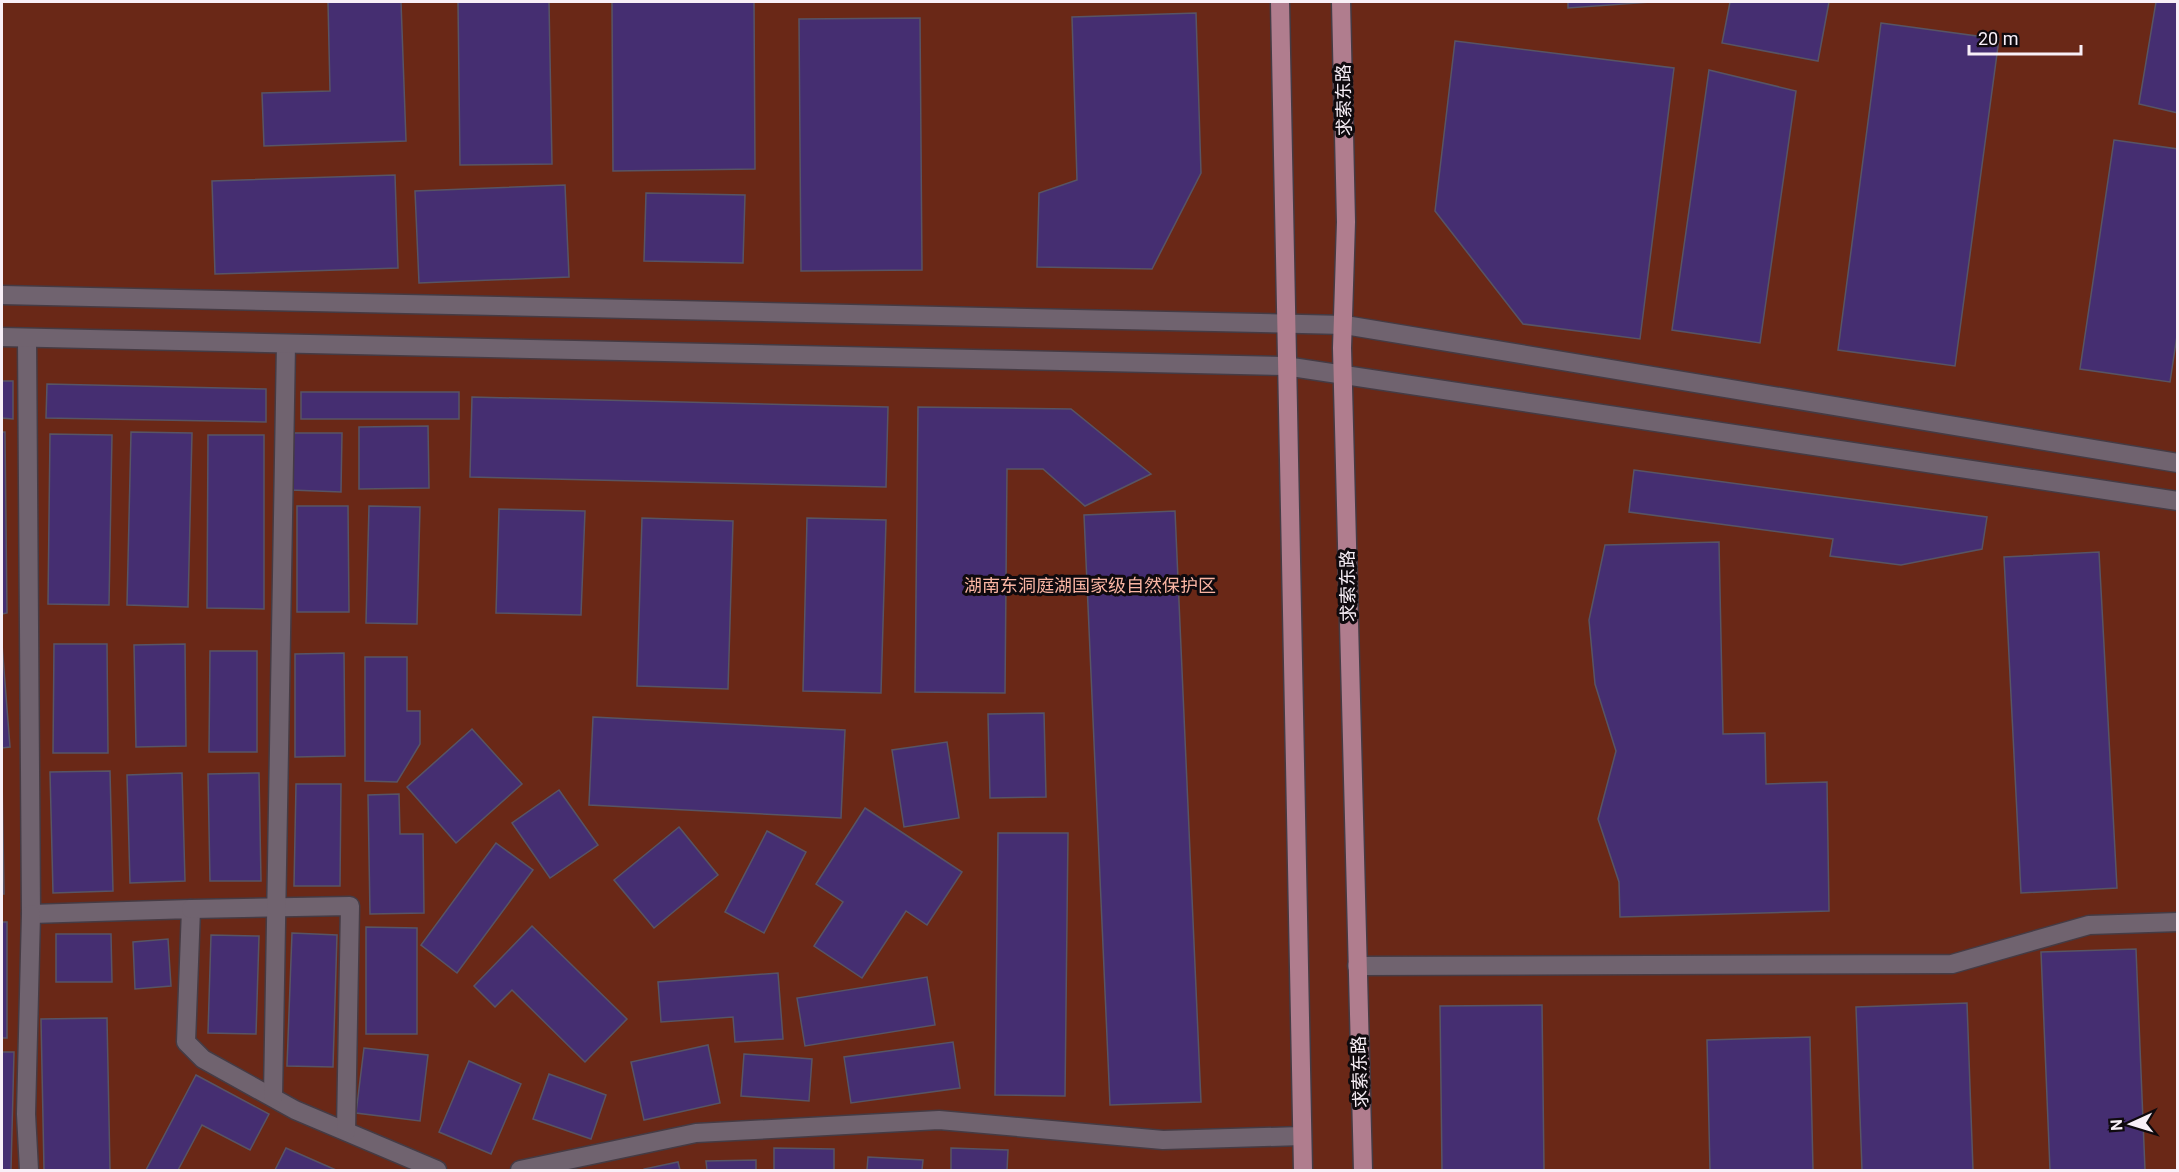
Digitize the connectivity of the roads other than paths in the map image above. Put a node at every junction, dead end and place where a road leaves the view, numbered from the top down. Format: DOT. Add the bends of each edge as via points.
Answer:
graph roads {
  1 [pos="1280,2"];
  2 [pos="1341,2"];
  3 [pos="2,295"];
  4 [pos="1285,324"];
  5 [pos="1345,325"];
  6 [pos="2,337"];
  7 [pos="27,338"];
  8 [pos="286,344"];
  9 [pos="1285,366"];
  10 [pos="1343,375"];
  11 [pos="2178,463"];
  12 [pos="2178,501"];
  13 [pos="275,907"];
  14 [pos="191,909"];
  15 [pos="31,914"];
  16 [pos="2178,922"];
  17 [pos="1357,966"];
  18 [pos="273,1097"];
  19 [pos="346,1131"];
  20 [pos="1302,1136"];
  21 [pos="29,1170"];
  22 [pos="437,1170"];
  23 [pos="520,1170"];
  24 [pos="1303,1170"];
  25 [pos="1363,1170"];
  1 -- 4 [label="main road"];
  2 -- 5 [label="main road, 求索东路"];
  3 -- 4 [label="main road"];
  4 -- 5 [label="main road"];
  4 -- 9 [label="main road"];
  5 -- 10 [label="main road, 求索东路"];
  5 -- 11 [label="main road"];
  6 -- 7 [label="main road"];
  7 -- 8 [label="main road"];
  7 -- 15 [label="main road"];
  8 -- 9 [label="main road"];
  8 -- 13 [label="main road"];
  9 -- 10 [label="main road"];
  9 -- 20 [label="main road"];
  10 -- 12 [label="main road"];
  10 -- 17 [label="main road, 求索东路"];
  13 -- 14 [label="main road"];
  13 -- 18 [label="main road"];
  13 -- 19 [label="main road" via="350,906"];
  14 -- 15 [label="main road"];
  14 -- 18 [label="main road" via="186,1042 203,1059"];
  15 -- 21 [label="main road" via="26,1114"];
  16 -- 17 [label="main road" via="2089,925 1952,964"];
  17 -- 25 [label="main road, 求索东路"];
  18 -- 19 [label="main road"];
  19 -- 22 [label="main road"];
  20 -- 23 [label="main road" via="1163,1140 939,1120 696,1133"];
  20 -- 24 [label="main road"];
}
